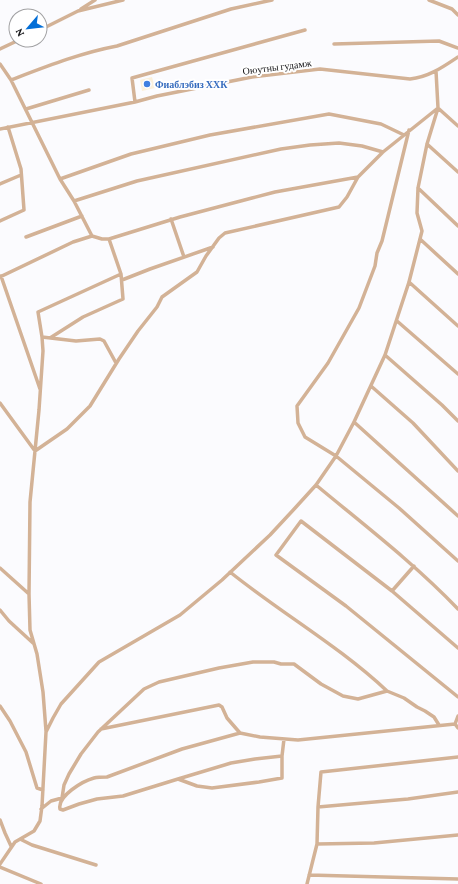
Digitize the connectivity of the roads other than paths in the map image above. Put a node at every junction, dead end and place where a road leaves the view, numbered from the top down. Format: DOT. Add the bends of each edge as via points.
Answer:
graph roads {
  1 [pos="95,0"];
  2 [pos="123,0"];
  3 [pos="272,0"];
  4 [pos="429,0"];
  5 [pos="78,11"];
  6 [pos="458,15"];
  7 [pos="48,26"];
  8 [pos="305,30"];
  9 [pos="334,44"];
  10 [pos="458,48"];
  11 [pos="458,56"];
  12 [pos="0,64"];
  13 [pos="436,71"];
  14 [pos="11,80"];
  15 [pos="89,90"];
  16 [pos="135,102"];
  17 [pos="438,108"];
  18 [pos="26,109"];
  19 [pos="33,123"];
  20 [pos="458,126"];
  21 [pos="8,127"];
  22 [pos="0,129"];
  23 [pos="409,130"];
  24 [pos="404,135"];
  25 [pos="427,144"];
  26 [pos="383,152"];
  27 [pos="458,172"];
  28 [pos="21,175"];
  29 [pos="358,177"];
  30 [pos="60,179"];
  31 [pos="0,184"];
  32 [pos="418,188"];
  33 [pos="74,201"];
  34 [pos="82,216"];
  35 [pos="171,219"];
  36 [pos="0,221"];
  37 [pos="458,226"];
  38 [pos="92,236"];
  39 [pos="26,237"];
  40 [pos="109,238"];
  41 [pos="420,239"];
  42 [pos="213,247"];
  43 [pos="184,257"];
  44 [pos="121,274"];
  45 [pos="458,274"];
  46 [pos="1,277"];
  47 [pos="122,280"];
  48 [pos="408,282"];
  49 [pos="397,321"];
  50 [pos="458,326"];
  51 [pos="42,337"];
  52 [pos="50,338"];
  53 [pos="385,356"];
  54 [pos="116,363"];
  55 [pos="458,374"];
  56 [pos="371,386"];
  57 [pos="40,391"];
  58 [pos="0,403"];
  59 [pos="458,421"];
  60 [pos="354,422"];
  61 [pos="35,451"];
  62 [pos="336,456"];
  63 [pos="458,470"];
  64 [pos="316,485"];
  65 [pos="458,516"];
  66 [pos="458,561"];
  67 [pos="414,566"];
  68 [pos="0,568"];
  69 [pos="230,572"];
  70 [pos="392,591"];
  71 [pos="29,594"];
  72 [pos="458,609"];
  73 [pos="0,610"];
  74 [pos="34,643"];
  75 [pos="458,648"];
  76 [pos="388,691"];
  77 [pos="458,697"];
  78 [pos="0,706"];
  79 [pos="458,716"];
  80 [pos="455,724"];
  81 [pos="439,725"];
  82 [pos="458,728"];
  83 [pos="101,729"];
  84 [pos="46,732"];
  85 [pos="240,733"];
  86 [pos="284,739"];
  87 [pos="282,756"];
  88 [pos="458,757"];
  89 [pos="178,779"];
  90 [pos="43,790"];
  91 [pos="458,792"];
  92 [pos="62,798"];
  93 [pos="318,807"];
  94 [pos="41,809"];
  95 [pos="0,820"];
  96 [pos="458,835"];
  97 [pos="20,839"];
  98 [pos="317,844"];
  99 [pos="11,846"];
  100 [pos="0,864"];
  101 [pos="96,865"];
  102 [pos="0,867"];
  103 [pos="309,875"];
  104 [pos="458,879"];
  105 [pos="41,884"];
  106 [pos="307,884"];
  1 -- 5 [label="street"];
  2 -- 5 [label="street"];
  3 -- 14 [label="street" via="231,9 57,63"];
  4 -- 6 [label="street" via="452,9"];
  5 -- 7 [label="street"];
  8 -- 16 [label="street" via="132,78"];
  9 -- 10 [label="street" via="439,41"];
  11 -- 13 [label="street, Оюутны гудамж"];
  12 -- 14 [label="street"];
  13 -- 16 [label="street, Оюутны гудамж" via="410,79 320,69 252,77"];
  13 -- 17 [label="street"];
  14 -- 18 [label="street"];
  15 -- 18 [label="street"];
  16 -- 19 [label="street, Оюутны гудамж"];
  17 -- 20 [label="street"];
  17 -- 23 [label="street"];
  17 -- 25 [label="street"];
  18 -- 19 [label="street"];
  19 -- 21 [label="street, Оюутны гудамж"];
  19 -- 30 [label="street"];
  21 -- 22 [label="street, Оюутны гудамж"];
  21 -- 28 [label="street"];
  23 -- 24 [label="street"];
  23 -- 62 [label="street" via="375,266 359,308 328,363 297,406 298,423 305,437"];
  24 -- 26 [label="street"];
  24 -- 30 [label="street" via="381,124 329,114 210,135 131,154"];
  25 -- 27 [label="street"];
  25 -- 32 [label="street"];
  26 -- 29 [label="street"];
  26 -- 33 [label="street" via="339,143 281,149 137,181"];
  28 -- 31 [label="street"];
  28 -- 36 [label="street" via="24,210"];
  29 -- 35 [label="street" via="275,192"];
  29 -- 42 [label="street" via="339,207 224,233"];
  30 -- 33 [label="street"];
  32 -- 37 [label="street"];
  32 -- 41 [label="street" via="417,213 422,231"];
  33 -- 34 [label="street"];
  34 -- 38 [label="street"];
  34 -- 39 [label="street"];
  35 -- 40 [label="street"];
  35 -- 43 [label="street"];
  38 -- 40 [label="street"];
  38 -- 46 [label="street" via="73,242"];
  40 -- 44 [label="street"];
  41 -- 45 [label="street"];
  41 -- 48 [label="street"];
  42 -- 43 [label="street"];
  42 -- 54 [label="street" via="197,272 162,298"];
  43 -- 47 [label="street"];
  44 -- 47 [label="street"];
  44 -- 51 [label="street" via="38,312"];
  46 -- 57 [label="street"];
  47 -- 52 [label="street" via="123,299 83,317"];
  48 -- 49 [label="street"];
  48 -- 50 [label="street"];
  49 -- 53 [label="street"];
  49 -- 55 [label="street"];
  51 -- 52 [label="street"];
  51 -- 57 [label="street"];
  52 -- 54 [label="street" via="76,341 100,339 104,341"];
  53 -- 56 [label="street"];
  53 -- 59 [label="street"];
  54 -- 61 [label="street" via="90,406 67,429"];
  56 -- 60 [label="street"];
  56 -- 63 [label="street" via="413,423"];
  57 -- 61 [label="street"];
  58 -- 61 [label="street"];
  60 -- 62 [label="street"];
  60 -- 65 [label="street"];
  61 -- 71 [label="street" via="30,502"];
  62 -- 64 [label="street"];
  62 -- 66 [label="street"];
  64 -- 67 [label="street"];
  64 -- 69 [label="street"];
  67 -- 70 [label="street"];
  67 -- 72 [label="street"];
  68 -- 71 [label="street"];
  69 -- 76 [label="street"];
  69 -- 84 [label="street" via="180,616 99,662 61,704"];
  70 -- 75 [label="street"];
  70 -- 77 [label="street" via="301,521 276,554 346,606"];
  71 -- 74 [label="street" via="30,630"];
  73 -- 74 [label="street"];
  74 -- 84 [label="street" via="43,692"];
  76 -- 81 [label="street" via="429,713"];
  76 -- 83 [label="street" via="358,699 343,696 294,664 253,662 159,682 144,689"];
  78 -- 90 [label="street" via="26,752 37,788"];
  79 -- 80 [label="street"];
  80 -- 81 [label="street"];
  80 -- 82 [label="street"];
  81 -- 86 [label="street" via="298,740"];
  83 -- 85 [label="street" via="219,705"];
  83 -- 92 [label="street" via="69,774"];
  84 -- 90 [label="street"];
  85 -- 86 [label="street"];
  85 -- 92 [label="street" via="182,749 107,777 94,778 74,788"];
  86 -- 87 [label="street"];
  87 -- 89 [label="street" via="231,763"];
  87 -- 89 [label="street" via="282,778 278,779 212,788"];
  88 -- 93 [label="street" via="321,772"];
  89 -- 92 [label="street" via="123,796 96,799 63,810 59,806"];
  90 -- 94 [label="street"];
  91 -- 93 [label="street"];
  92 -- 94 [label="street"];
  93 -- 98 [label="street"];
  94 -- 97 [label="street" via="40,821 34,831"];
  95 -- 99 [label="street"];
  96 -- 98 [label="street" via="374,843"];
  97 -- 99 [label="street"];
  97 -- 101 [label="street"];
  98 -- 103 [label="street"];
  99 -- 100 [label="street"];
  102 -- 105 [label="street"];
  103 -- 104 [label="street"];
  103 -- 106 [label="street"];
}
